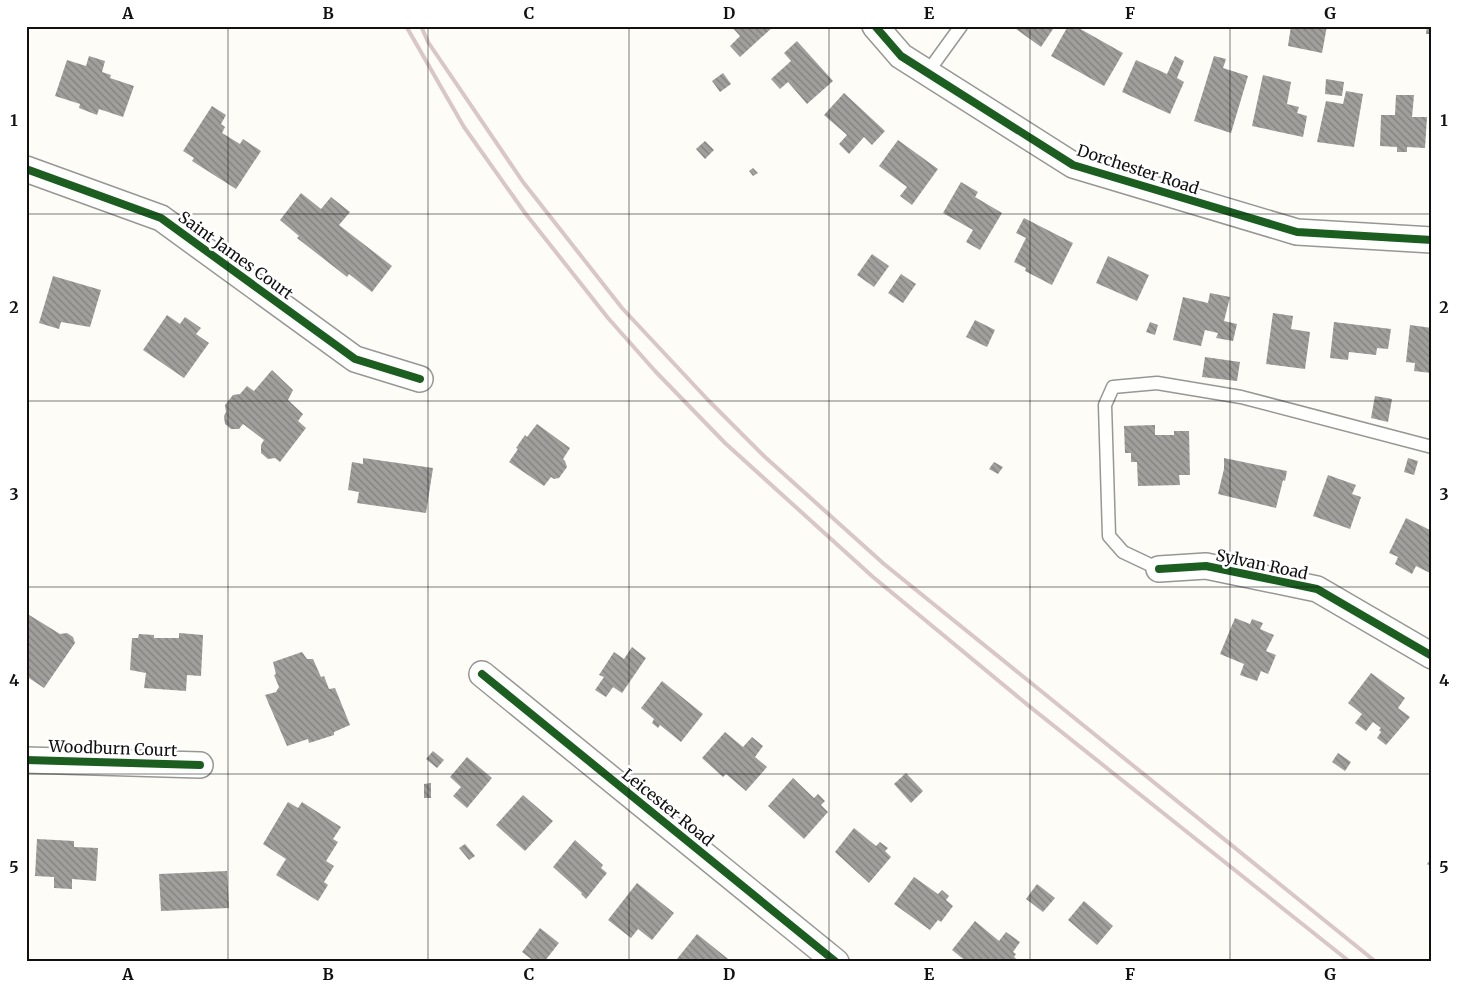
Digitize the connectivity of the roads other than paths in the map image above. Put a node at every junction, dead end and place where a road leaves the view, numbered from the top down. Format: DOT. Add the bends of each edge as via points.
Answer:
graph roads {
  1 [pos="875,26"];
  2 [pos="961,26"];
  3 [pos="927,73"];
  4 [pos="26,169"];
  5 [pos="1432,240"];
  6 [pos="420,379"];
  7 [pos="1432,448"];
  8 [pos="1159,569"];
  9 [pos="1432,656"];
  10 [pos="482,674"];
  11 [pos="26,760"];
  12 [pos="200,765"];
  13 [pos="836,962"];
  1 -- 3 [label="street, Dorchester Road" via="901,56"];
  2 -- 3 [label="lane"];
  3 -- 5 [label="street, Dorchester Road" via="1073,165 1297,232"];
  4 -- 6 [label="street, Saint James Court" via="161,218 356,359"];
  7 -- 8 [label="lane" via="1241,397 1157,382 1113,387 1105,405 1109,536 1123,552"];
  8 -- 9 [label="street, Sylvan Road" via="1206,566 1317,589"];
  10 -- 13 [label="street, Leicester Road"];
  11 -- 12 [label="street, Woodburn Court"];
}
